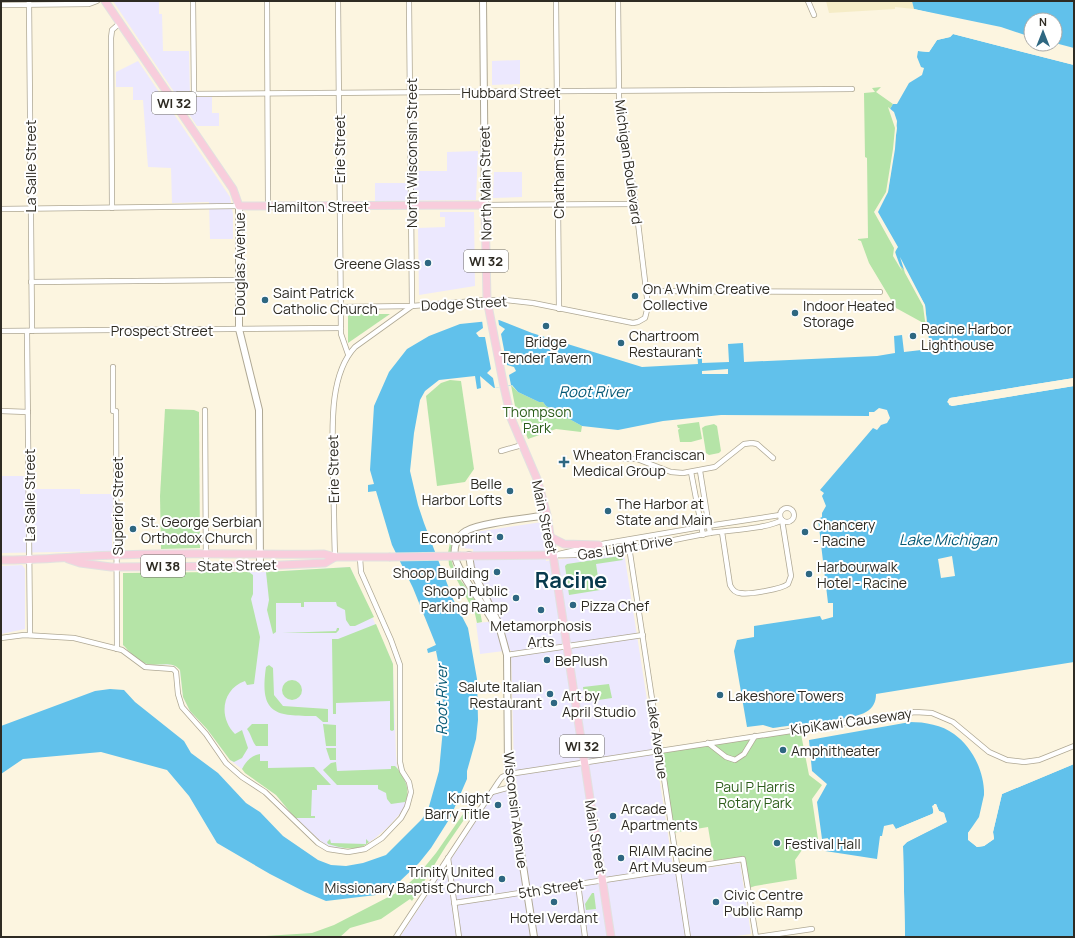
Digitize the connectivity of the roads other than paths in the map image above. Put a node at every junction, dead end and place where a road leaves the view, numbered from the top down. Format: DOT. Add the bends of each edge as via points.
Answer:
graph roads {
  1 [pos="97,1"];
  2 [pos="105,1"];
  3 [pos="193,1"];
  4 [pos="267,1"];
  5 [pos="338,1"];
  6 [pos="409,1"];
  7 [pos="483,1"];
  8 [pos="556,1"];
  9 [pos="618,1"];
  10 [pos="808,1"];
  11 [pos="29,3"];
  12 [pos="1,5"];
  13 [pos="814,15"];
  14 [pos="120,23"];
  15 [pos="852,89"];
  16 [pos="619,91"];
  17 [pos="484,92"];
  18 [pos="557,92"];
  19 [pos="194,93"];
  20 [pos="268,93"];
  21 [pos="339,93"];
  22 [pos="410,93"];
  23 [pos="171,99"];
  24 [pos="558,204"];
  25 [pos="635,204"];
  26 [pos="411,205"];
  27 [pos="485,205"];
  28 [pos="239,206"];
  29 [pos="268,206"];
  30 [pos="340,206"];
  31 [pos="112,208"];
  32 [pos="1,209"];
  33 [pos="31,209"];
  34 [pos="239,280"];
  35 [pos="31,282"];
  36 [pos="646,291"];
  37 [pos="880,292"];
  38 [pos="487,300"];
  39 [pos="412,306"];
  40 [pos="340,307"];
  41 [pos="559,309"];
  42 [pos="642,321"];
  43 [pos="341,328"];
  44 [pos="239,329"];
  45 [pos="1,331"];
  46 [pos="29,331"];
  47 [pos="348,354"];
  48 [pos="113,367"];
  49 [pos="504,387"];
  50 [pos="205,410"];
  51 [pos="1,411"];
  52 [pos="28,412"];
  53 [pos="522,445"];
  54 [pos="501,451"];
  55 [pos="773,458"];
  56 [pos="625,459"];
  57 [pos="700,471"];
  58 [pos="691,472"];
  59 [pos="547,515"];
  60 [pos="781,517"];
  61 [pos="709,525"];
  62 [pos="701,527"];
  63 [pos="722,532"];
  64 [pos="710,533"];
  65 [pos="703,535"];
  66 [pos="550,536"];
  67 [pos="628,540"];
  68 [pos="599,545"];
  69 [pos="629,548"];
  70 [pos="117,555"];
  71 [pos="206,555"];
  72 [pos="260,555"];
  73 [pos="553,555"];
  74 [pos="469,556"];
  75 [pos="335,557"];
  76 [pos="67,558"];
  77 [pos="360,558"];
  78 [pos="1,560"];
  79 [pos="29,560"];
  80 [pos="118,566"];
  81 [pos="206,566"];
  82 [pos="260,566"];
  83 [pos="30,635"];
  84 [pos="501,635"];
  85 [pos="642,635"];
  86 [pos="1,638"];
  87 [pos="567,646"];
  88 [pos="117,649"];
  89 [pos="508,655"];
  90 [pos="755,736"];
  91 [pos="708,743"];
  92 [pos="1074,746"];
  93 [pos="659,751"];
  94 [pos="585,764"];
  95 [pos="509,774"];
  96 [pos="511,787"];
  97 [pos="492,792"];
  98 [pos="448,858"];
  99 [pos="678,869"];
  100 [pos="602,880"];
  101 [pos="578,884"];
  102 [pos="527,892"];
  103 [pos="454,903"];
  104 [pos="812,929"];
  105 [pos="396,937"];
  106 [pos="459,937"];
  107 [pos="534,937"];
  108 [pos="585,937"];
  109 [pos="611,937"];
  110 [pos="688,937"];
  111 [pos="757,937"];
  1 -- 11 [label="street" via="89,4"];
  2 -- 14 [label="main road, Douglas Avenue / WI 32"];
  3 -- 19 [label="street"];
  4 -- 20 [label="street"];
  5 -- 21 [label="street, Erie Street"];
  6 -- 22 [label="street, North Wisconsin Street"];
  7 -- 17 [label="street, North Main Street"];
  8 -- 18 [label="street, Chatham Street"];
  9 -- 16 [label="street, Michigan Boulevard"];
  10 -- 13 [label="street"];
  11 -- 12 [label="street"];
  11 -- 33 [label="street, La Salle Street"];
  14 -- 23 [label="main road, Douglas Avenue / WI 32"];
  14 -- 31 [label="street" via="112,31 111,40"];
  15 -- 16 [label="street, Hubbard Street"];
  16 -- 18 [label="street, Hubbard Street"];
  16 -- 25 [label="street, Michigan Boulevard"];
  17 -- 18 [label="street, Hubbard Street"];
  17 -- 22 [label="street, Hubbard Street"];
  17 -- 27 [label="street, North Main Street"];
  18 -- 24 [label="street, Chatham Street"];
  19 -- 20 [label="street, Hubbard Street"];
  19 -- 23 [label="street, Hubbard Street" via="178,94"];
  20 -- 21 [label="street, Hubbard Street"];
  20 -- 29 [label="street"];
  21 -- 22 [label="street, Hubbard Street"];
  21 -- 30 [label="street, Erie Street"];
  22 -- 26 [label="street, North Wisconsin Street"];
  23 -- 28 [label="main road, Douglas Avenue / WI 32" via="233,189"];
  24 -- 25 [label="street, Hamilton Street"];
  24 -- 27 [label="street, Hamilton Street"];
  24 -- 41 [label="street, Chatham Street"];
  25 -- 36 [label="street, Michigan Boulevard"];
  26 -- 27 [label="main road, Hamilton Street"];
  26 -- 30 [label="main road, Hamilton Street"];
  26 -- 39 [label="street, North Wisconsin Street"];
  27 -- 38 [label="main road, North Main Street / WI 32"];
  28 -- 29 [label="main road, Hamilton Street"];
  28 -- 31 [label="street, Hamilton Street"];
  28 -- 34 [label="street, Douglas Avenue"];
  29 -- 30 [label="main road, Hamilton Street"];
  30 -- 40 [label="street, Erie Street"];
  31 -- 33 [label="street, Hamilton Street"];
  32 -- 33 [label="street, Hamilton Street"];
  33 -- 35 [label="street, La Salle Street"];
  34 -- 35 [label="street"];
  34 -- 44 [label="street, Douglas Avenue"];
  35 -- 46 [label="street, La Salle Street"];
  36 -- 37 [label="street"];
  36 -- 42 [label="street, Michigan Boulevard" via="648,314"];
  38 -- 39 [label="street, Dodge Street"];
  38 -- 41 [label="street, Dodge Street" via="520,301"];
  38 -- 49 [label="main road, North Main Street / WI 32"];
  39 -- 40 [label="street"];
  39 -- 47 [label="street, Dodge Street"];
  40 -- 43 [label="street, Erie Street"];
  41 -- 42 [label="street, Dodge Street" via="626,322"];
  43 -- 44 [label="street, Prospect Street"];
  43 -- 47 [label="street, Erie Street" via="342,341"];
  44 -- 46 [label="street, Prospect Street"];
  44 -- 72 [label="street, Douglas Avenue" via="259,410"];
  45 -- 46 [label="street, Prospect Street"];
  46 -- 52 [label="street, La Salle Street"];
  47 -- 75 [label="street, Erie Street" via="341,372 333,409"];
  48 -- 70 [label="street, Superior Street" via="116,411"];
  49 -- 53 [label="main road, Main Street / WI 32" via="511,418"];
  50 -- 71 [label="street"];
  51 -- 52 [label="street"];
  52 -- 79 [label="street, La Salle Street"];
  53 -- 54 [label="street"];
  53 -- 59 [label="main road, Main Street / WI 32" via="537,479"];
  55 -- 57 [label="street" via="757,444 748,443 715,467"];
  56 -- 58 [label="street" via="637,459 677,473"];
  57 -- 58 [label="street"];
  57 -- 61 [label="street"];
  58 -- 62 [label="street"];
  59 -- 66 [label="main road, Main Street / WI 32"];
  59 -- 84 [label="street, Wisconsin Avenue" via="475,526 463,533 456,545 455,559 459,568"];
  60 -- 61 [label="street, Gas Light Drive"];
  60 -- 63 [label="street, Gas Light Drive" via="775,523"];
  60 -- 63 [label="street" via="791,576 788,584 781,588 741,594 735,591 730,585"];
  61 -- 62 [label="street, Gas Light Drive"];
  61 -- 64 [label="street"];
  62 -- 65 [label="street"];
  62 -- 67 [label="street, Gas Light Drive"];
  63 -- 64 [label="street, Gas Light Drive"];
  64 -- 65 [label="street, Gas Light Drive"];
  65 -- 69 [label="street, Gas Light Drive"];
  66 -- 68 [label="main road" via="564,544"];
  66 -- 73 [label="main road, Main Street / WI 32"];
  67 -- 68 [label="street, Gas Light Drive"];
  67 -- 69 [label="street, Lake Avenue"];
  68 -- 73 [label="street, Gas Light Drive"];
  69 -- 73 [label="street, Gas Light Drive" via="577,555"];
  69 -- 85 [label="street, Lake Avenue"];
  70 -- 71 [label="main road, State Street / WI 38"];
  70 -- 76 [label="main road, State Street / WI 38"];
  70 -- 80 [label="street, Superior Street"];
  71 -- 72 [label="main road, State Street / WI 38"];
  71 -- 81 [label="street"];
  72 -- 75 [label="main road, State Street / WI 38" via="324,554"];
  72 -- 82 [label="street, Douglas Avenue"];
  73 -- 74 [label="main road, State Street / WI 38"];
  73 -- 87 [label="main road, Main Street / WI 32"];
  74 -- 77 [label="main road, State Street / WI 38, bridge"];
  74 -- 84 [label="street, Wisconsin Avenue" via="471,568 498,622"];
  75 -- 77 [label="main road, State Street / WI 38"];
  75 -- 82 [label="main road, State Street / WI 38" via="325,563"];
  76 -- 79 [label="main road, State Street / WI 38"];
  76 -- 80 [label="main road, State Street / WI 38" via="80,563"];
  77 -- 88 [label="street" via="361,572 400,665 400,762 410,786 409,802 405,812 389,831 370,846 354,851 335,851 318,843 270,796 226,763 184,710 174,670 142,666"];
  78 -- 79 [label="main road, State Street / WI 38"];
  79 -- 83 [label="street, La Salle Street"];
  80 -- 81 [label="main road, State Street / WI 38"];
  80 -- 88 [label="street, Superior Street"];
  81 -- 82 [label="main road, State Street / WI 38"];
  83 -- 86 [label="street"];
  83 -- 88 [label="street" via="74,638"];
  84 -- 89 [label="street, Wisconsin Avenue"];
  85 -- 87 [label="street"];
  85 -- 93 [label="street, Lake Avenue"];
  87 -- 89 [label="street"];
  87 -- 94 [label="main road, Main Street / WI 32"];
  89 -- 95 [label="street, Wisconsin Avenue"];
  90 -- 91 [label="street, KipiKawi Causeway"];
  90 -- 91 [label="street" via="737,760 726,757"];
  90 -- 92 [label="street, KipiKawi Causeway" via="921,712 953,722 987,750 1007,760 1039,760"];
  91 -- 93 [label="street, KipiKawi Causeway"];
  93 -- 94 [label="street, KipiKawi Causeway"];
  93 -- 99 [label="street, Lake Avenue"];
  94 -- 95 [label="street, KipiKawi Causeway"];
  94 -- 100 [label="main road, Main Street / WI 32"];
  95 -- 96 [label="street, Wisconsin Avenue"];
  95 -- 97 [label="street" via="502,777"];
  96 -- 97 [label="street"];
  96 -- 102 [label="street, Wisconsin Avenue"];
  97 -- 98 [label="street"];
  98 -- 103 [label="street"];
  98 -- 105 [label="street"];
  99 -- 100 [label="street, 5th Street"];
  99 -- 110 [label="street, Lake Avenue"];
  99 -- 111 [label="street, 5th Street" via="743,859"];
  100 -- 101 [label="street, 5th Street"];
  100 -- 109 [label="main road, Main Street / WI 32"];
  101 -- 102 [label="street, 5th Street"];
  101 -- 108 [label="street"];
  102 -- 103 [label="street, 5th Street"];
  102 -- 107 [label="street, Wisconsin Avenue"];
  103 -- 106 [label="street"];
  104 -- 111 [label="street"];
}
